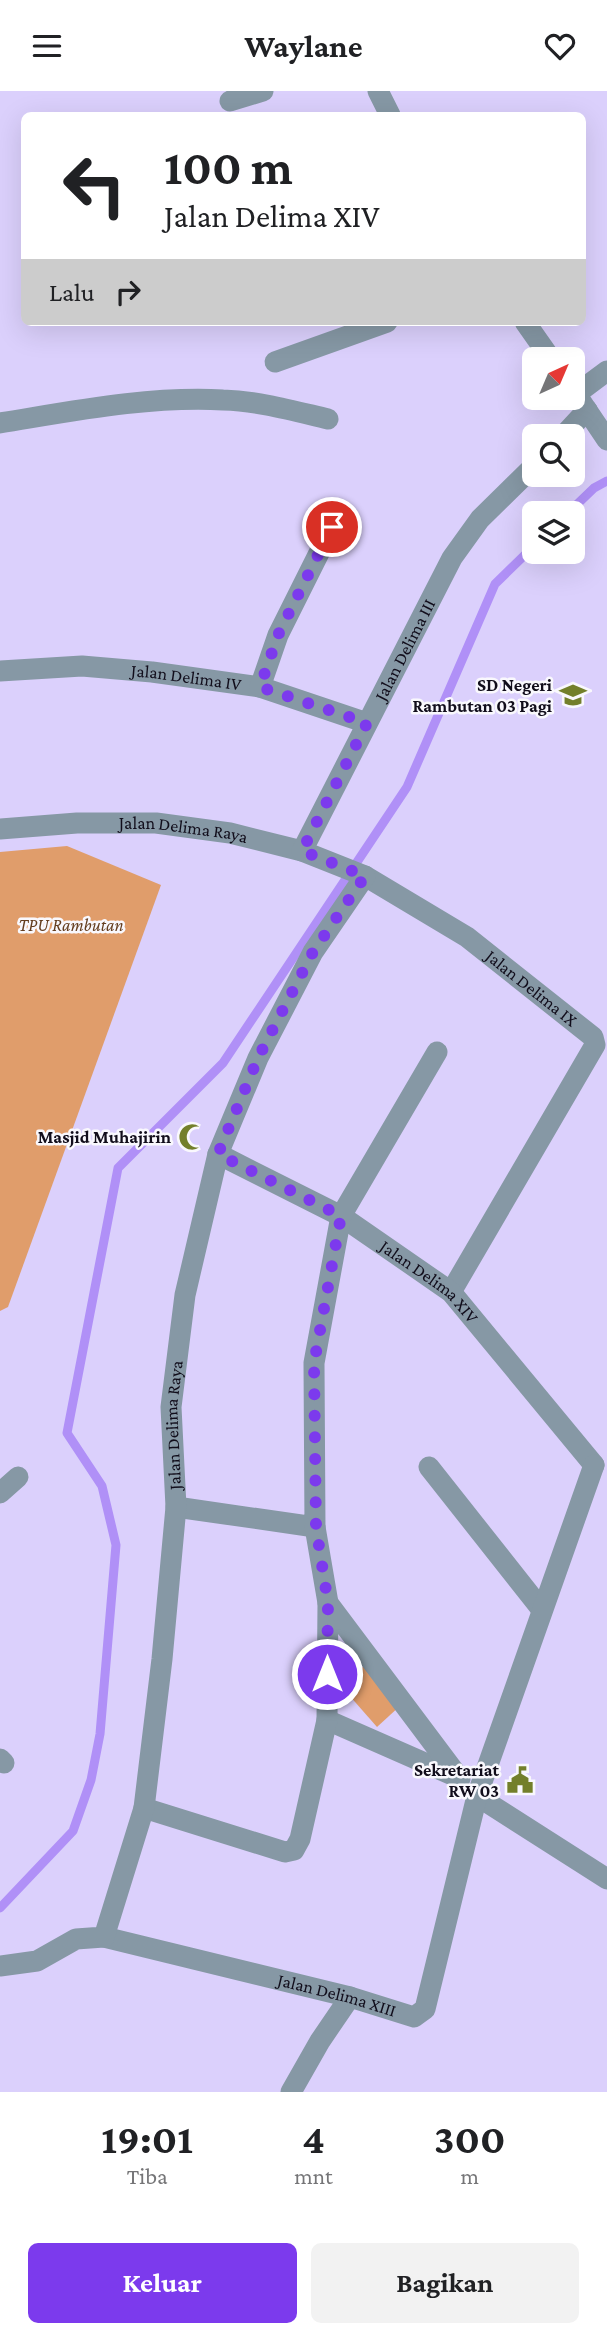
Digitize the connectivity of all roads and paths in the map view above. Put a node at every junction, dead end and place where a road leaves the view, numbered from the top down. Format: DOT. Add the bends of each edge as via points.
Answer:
graph roads {
  1 [pos="263,91"];
  2 [pos="378,91"];
  3 [pos="230,101"];
  4 [pos="388,112"];
  5 [pos="376,326"];
  6 [pos="528,326"];
  7 [pos="543,347"];
  8 [pos="275,362"];
  9 [pos="607,371"];
  10 [pos="585,391"];
  11 [pos="585,406"];
  12 [pos="328,419"];
  13 [pos="0,423"];
  14 [pos="607,440"];
  15 [pos="522,478"];
  16 [pos="332,527"];
  17 [pos="0,671"];
  18 [pos="260,687"];
  19 [pos="367,723"];
  20 [pos="0,829"];
  21 [pos="302,851"];
  22 [pos="363,875"];
  23 [pos="437,1052"];
  24 [pos="218,1154"];
  25 [pos="341,1216"];
  26 [pos="451,1292"];
  27 [pos="600,1460"];
  28 [pos="429,1468"];
  29 [pos="18,1477"];
  30 [pos="0,1493"];
  31 [pos="176,1507"];
  32 [pos="316,1527"];
  33 [pos="328,1603"];
  34 [pos="542,1610"];
  35 [pos="327,1720"];
  36 [pos="460,1779"];
  37 [pos="478,1792"];
  38 [pos="144,1808"];
  39 [pos="607,1879"];
  40 [pos="104,1937"];
  41 [pos="0,1966"];
  42 [pos="350,1997"];
  43 [pos="291,2092"];
  1 -- 3 [label="street"];
  2 -- 4 [label="street"];
  5 -- 8 [label="street"];
  6 -- 7 [label="street"];
  9 -- 10 [label="street"];
  11 -- 14 [label="street"];
  12 -- 13 [label="street" via="226,400 167,399"];
  15 -- 19 [label="street, Jalan Delima III" via="480,519 452,558"];
  16 -- 18 [label="street" via="278,635"];
  17 -- 18 [label="street, Jalan Delima IV" via="82,666"];
  18 -- 19 [label="street, Jalan Delima IV"];
  19 -- 21 [label="street, Jalan Delima III"];
  20 -- 21 [label="street, Jalan Delima Raya" via="156,823 230,833"];
  21 -- 22 [label="street, Jalan Delima Raya"];
  22 -- 24 [label="street, Jalan Delima Raya" via="313,952 258,1058"];
  22 -- 26 [label="street, Jalan Delima IX" via="467,937 596,1041"];
  23 -- 25 [label="street"];
  24 -- 25 [label="street, Jalan Delima XIV"];
  24 -- 31 [label="street, Jalan Delima Raya" via="185,1295 173,1394"];
  25 -- 26 [label="street, Jalan Delima XIV"];
  25 -- 32 [label="street" via="314,1363"];
  26 -- 27 [label="street, Jalan Delima XIV"];
  27 -- 34 [label="street"];
  28 -- 34 [label="street"];
  29 -- 30 [label="street"];
  31 -- 32 [label="street"];
  31 -- 38 [label="street, Jalan Delima Raya"];
  32 -- 33 [label="street"];
  33 -- 35 [label="street"];
  33 -- 36 [label="street"];
  34 -- 37 [label="street"];
  35 -- 36 [label="street"];
  35 -- 38 [label="street" via="294,1850 285,1852"];
  36 -- 37 [label="street"];
  37 -- 39 [label="street"];
  37 -- 42 [label="street, Jalan Delima XIII" via="425,2008 414,2017"];
  38 -- 40 [label="street, Jalan Delima Raya"];
  40 -- 41 [label="street" via="76,1939 37,1961"];
  40 -- 42 [label="street, Jalan Delima XIII"];
  42 -- 43 [label="street"];
}
